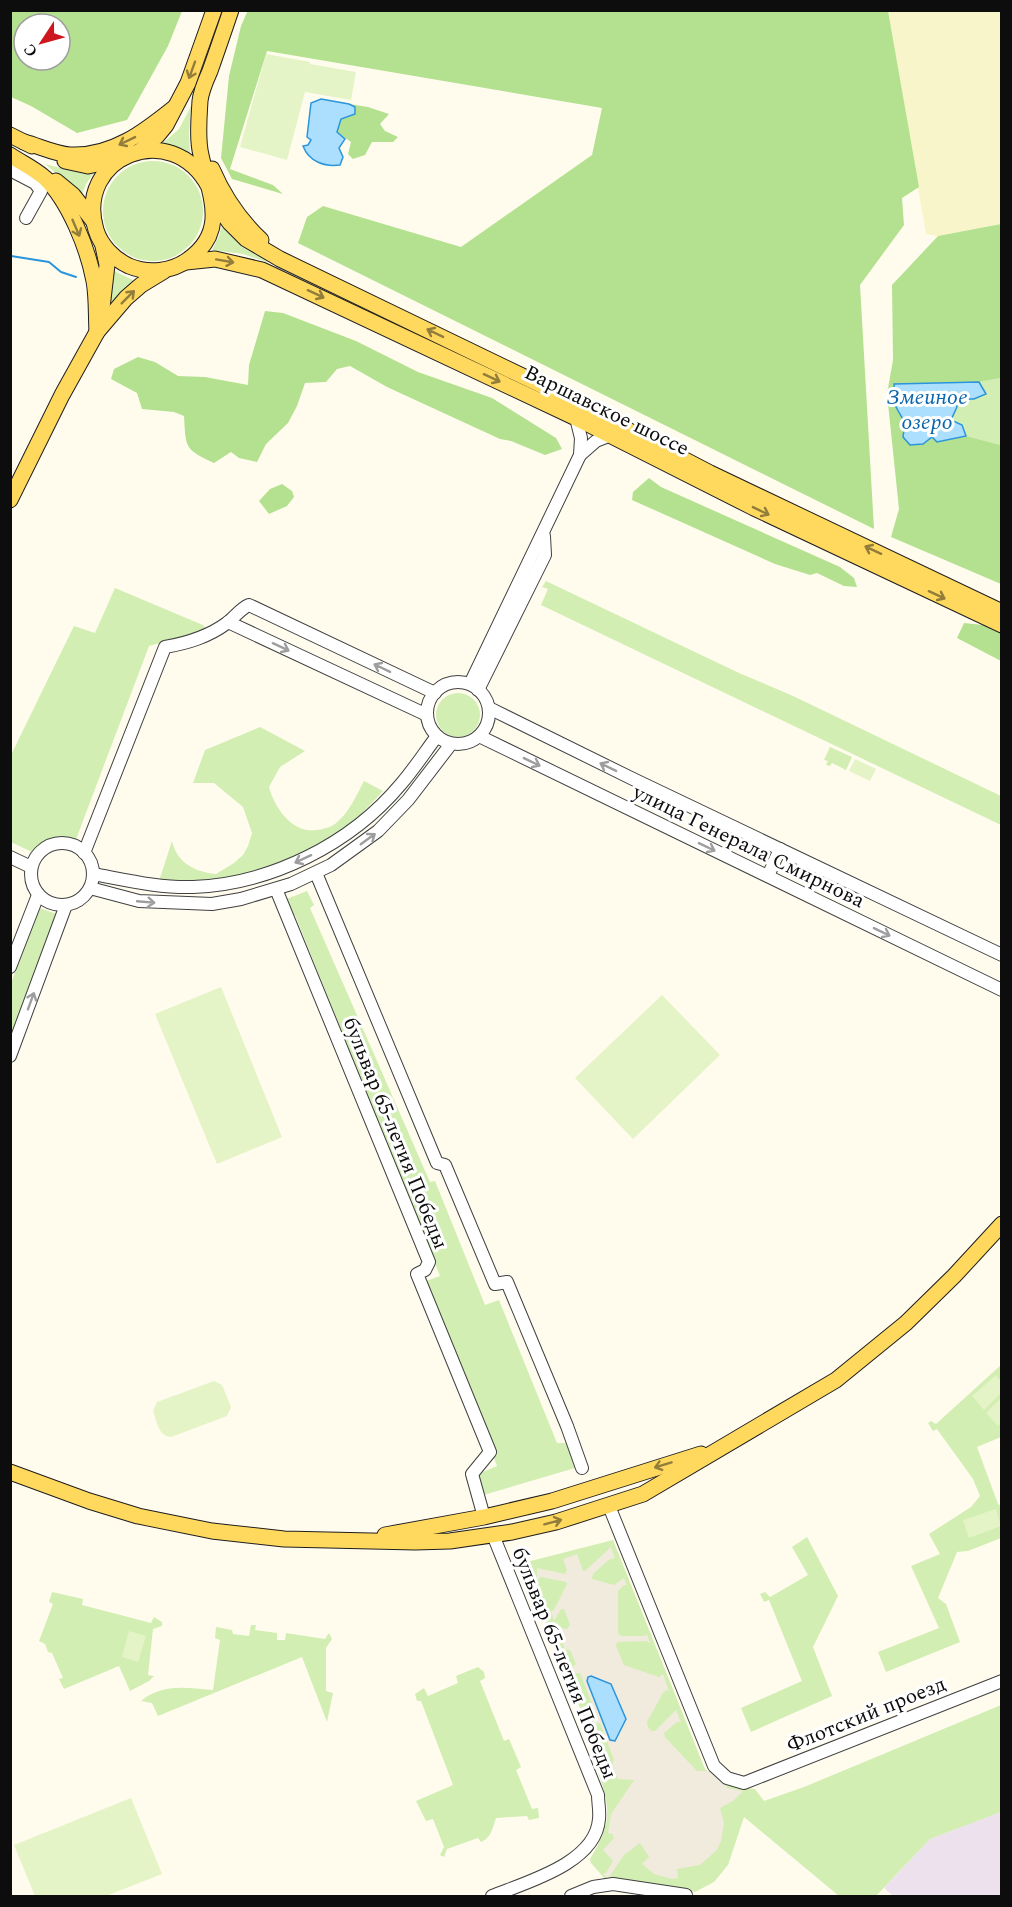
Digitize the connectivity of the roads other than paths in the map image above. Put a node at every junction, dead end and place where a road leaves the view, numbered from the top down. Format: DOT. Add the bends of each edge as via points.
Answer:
graph roads {
  1 [pos="214,10"];
  2 [pos="231,10"];
  3 [pos="175,107"];
  4 [pos="199,128"];
  5 [pos="10,135"];
  6 [pos="24,142"];
  7 [pos="140,151"];
  8 [pos="10,153"];
  9 [pos="121,159"];
  10 [pos="10,170"];
  11 [pos="211,193"];
  12 [pos="26,218"];
  13 [pos="94,223"];
  14 [pos="102,243"];
  15 [pos="280,259"];
  16 [pos="186,262"];
  17 [pos="166,270"];
  18 [pos="97,332"];
  19 [pos="576,417"];
  20 [pos="611,435"];
  21 [pos="580,455"];
  22 [pos="10,500"];
  23 [pos="1002,612"];
  24 [pos="228,622"];
  25 [pos="1002,625"];
  26 [pos="474,687"];
  27 [pos="435,693"];
  28 [pos="489,708"];
  29 [pos="427,715"];
  30 [pos="437,736"];
  31 [pos="479,736"];
  32 [pos="451,744"];
  33 [pos="337,841"];
  34 [pos="780,849"];
  35 [pos="84,853"];
  36 [pos="345,855"];
  37 [pos="10,857"];
  38 [pos="31,867"];
  39 [pos="315,873"];
  40 [pos="93,874"];
  41 [pos="768,876"];
  42 [pos="236,881"];
  43 [pos="90,888"];
  44 [pos="276,889"];
  45 [pos="38,895"];
  46 [pos="242,899"];
  47 [pos="66,905"];
  48 [pos="1002,955"];
  49 [pos="10,968"];
  50 [pos="1002,990"];
  51 [pos="10,1056"];
  52 [pos="1002,1224"];
  53 [pos="727,1446"];
  54 [pos="582,1468"];
  55 [pos="10,1472"];
  56 [pos="639,1472"];
  57 [pos="643,1494"];
  58 [pos="609,1506"];
  59 [pos="484,1517"];
  60 [pos="447,1524"];
  61 [pos="493,1535"];
  62 [pos="450,1540"];
  63 [pos="349,1541"];
  64 [pos="1002,1681"];
  65 [pos="686,1895"];
  66 [pos="492,1896"];
  67 [pos="572,1896"];
  1 -- 3 [label="main road, one-way" via="188,83"];
  2 -- 4 [label="main road" via="200,98"];
  3 -- 6 [label="main road, one-way" via="137,136 92,154 68,155"];
  3 -- 7 [label="main road" via="166,125"];
  4 -- 11 [label="main road" via="200,153"];
  4 -- 15 [label="main road" via="218,184 255,235"];
  5 -- 6 [label="main road"];
  6 -- 9 [label="main road" via="56,159 88,166"];
  7 -- 9 [label="main road"];
  7 -- 11 [label="main road" via="161,150 182,157 198,170"];
  8 -- 13 [label="main road" via="33,163 73,195"];
  8 -- 18 [label="main road, one-way" via="45,178 60,195 73,221 94,282"];
  9 -- 13 [label="main road" via="105,174 95,192"];
  10 -- 12 [label="street" via="35,183 41,191"];
  11 -- 15 [label="main road, Варшавское шоссе" via="230,223 246,239"];
  11 -- 16 [label="main road" via="211,229 201,248"];
  13 -- 14 [label="main road"];
  14 -- 17 [label="main road" via="116,259 135,268"];
  14 -- 18 [label="main road" via="107,265"];
  23 -- 15 [label="main road, Варшавское шоссе, one-way" via="738,487 543,386"];
  16 -- 17 [label="main road"];
  16 -- 19 [label="main road, Варшавское шоссе, one-way" via="215,259 262,270"];
  18 -- 17 [label="main road, one-way" via="126,298"];
  18 -- 22 [label="main road"];
  19 -- 20 [label="main road, Варшавское шоссе"];
  19 -- 21 [label="street"];
  20 -- 21 [label="street"];
  20 -- 25 [label="main road, Варшавское шоссе, one-way" via="754,508"];
  21 -- 26 [label="street" via="531,571"];
  27 -- 24 [label="street, one-way" via="249,605"];
  24 -- 29 [label="street, one-way"];
  24 -- 35 [label="street" via="198,639 165,647"];
  26 -- 27 [label="street" via="449,683"];
  26 -- 28 [label="street"];
  27 -- 29 [label="street"];
  28 -- 31 [label="street" via="489,718"];
  34 -- 28 [label="street, улица Генерала Смирнова, one-way"];
  29 -- 30 [label="street"];
  30 -- 32 [label="street"];
  30 -- 33 [label="street" via="400,785"];
  31 -- 32 [label="street" via="466,743"];
  31 -- 41 [label="street, улица Генерала Смирнова, one-way"];
  36 -- 32 [label="street, one-way" via="378,831 408,800"];
  33 -- 36 [label="street"];
  33 -- 42 [label="street, one-way" via="285,867"];
  34 -- 41 [label="street"];
  34 -- 48 [label="street, улица Генерала Смирнова"];
  35 -- 38 [label="street" via="58,843 41,851"];
  35 -- 40 [label="street"];
  36 -- 39 [label="street"];
  37 -- 38 [label="street"];
  38 -- 45 [label="street" via="30,877"];
  39 -- 44 [label="street"];
  39 -- 54 [label="street, бульвар 65-летия Победы" via="437,1162 445,1165 495,1284 507,1282"];
  40 -- 42 [label="street" via="168,886"];
  40 -- 43 [label="street"];
  41 -- 50 [label="street, улица Генерала Смирнова, one-way"];
  42 -- 46 [label="street"];
  43 -- 46 [label="street, one-way" via="139,902 212,904"];
  43 -- 47 [label="street" via="76,902"];
  44 -- 46 [label="street"];
  44 -- 59 [label="street, бульвар 65-летия Победы" via="429,1262 417,1274 490,1452 472,1474"];
  45 -- 47 [label="street" via="51,904"];
  45 -- 49 [label="street"];
  51 -- 47 [label="street, one-way"];
  52 -- 53 [label="main road" via="906,1323 857,1364"];
  53 -- 56 [label="main road, one-way"];
  53 -- 57 [label="main road"];
  55 -- 63 [label="main road" via="89,1501 180,1526 284,1539"];
  56 -- 57 [label="main road" via="644,1482"];
  56 -- 59 [label="main road" via="552,1501"];
  57 -- 58 [label="main road"];
  61 -- 58 [label="main road, one-way"];
  58 -- 64 [label="street, Флотский проезд" via="714,1766 727,1778 744,1783"];
  59 -- 60 [label="main road"];
  60 -- 62 [label="main road" via="444,1533"];
  60 -- 63 [label="main road"];
  61 -- 62 [label="main road"];
  61 -- 66 [label="street, бульвар 65-летия Победы" via="598,1796 599,1821 589,1846 567,1865"];
  62 -- 63 [label="main road"];
  65 -- 67 [label="street" via="613,1884"];
}
